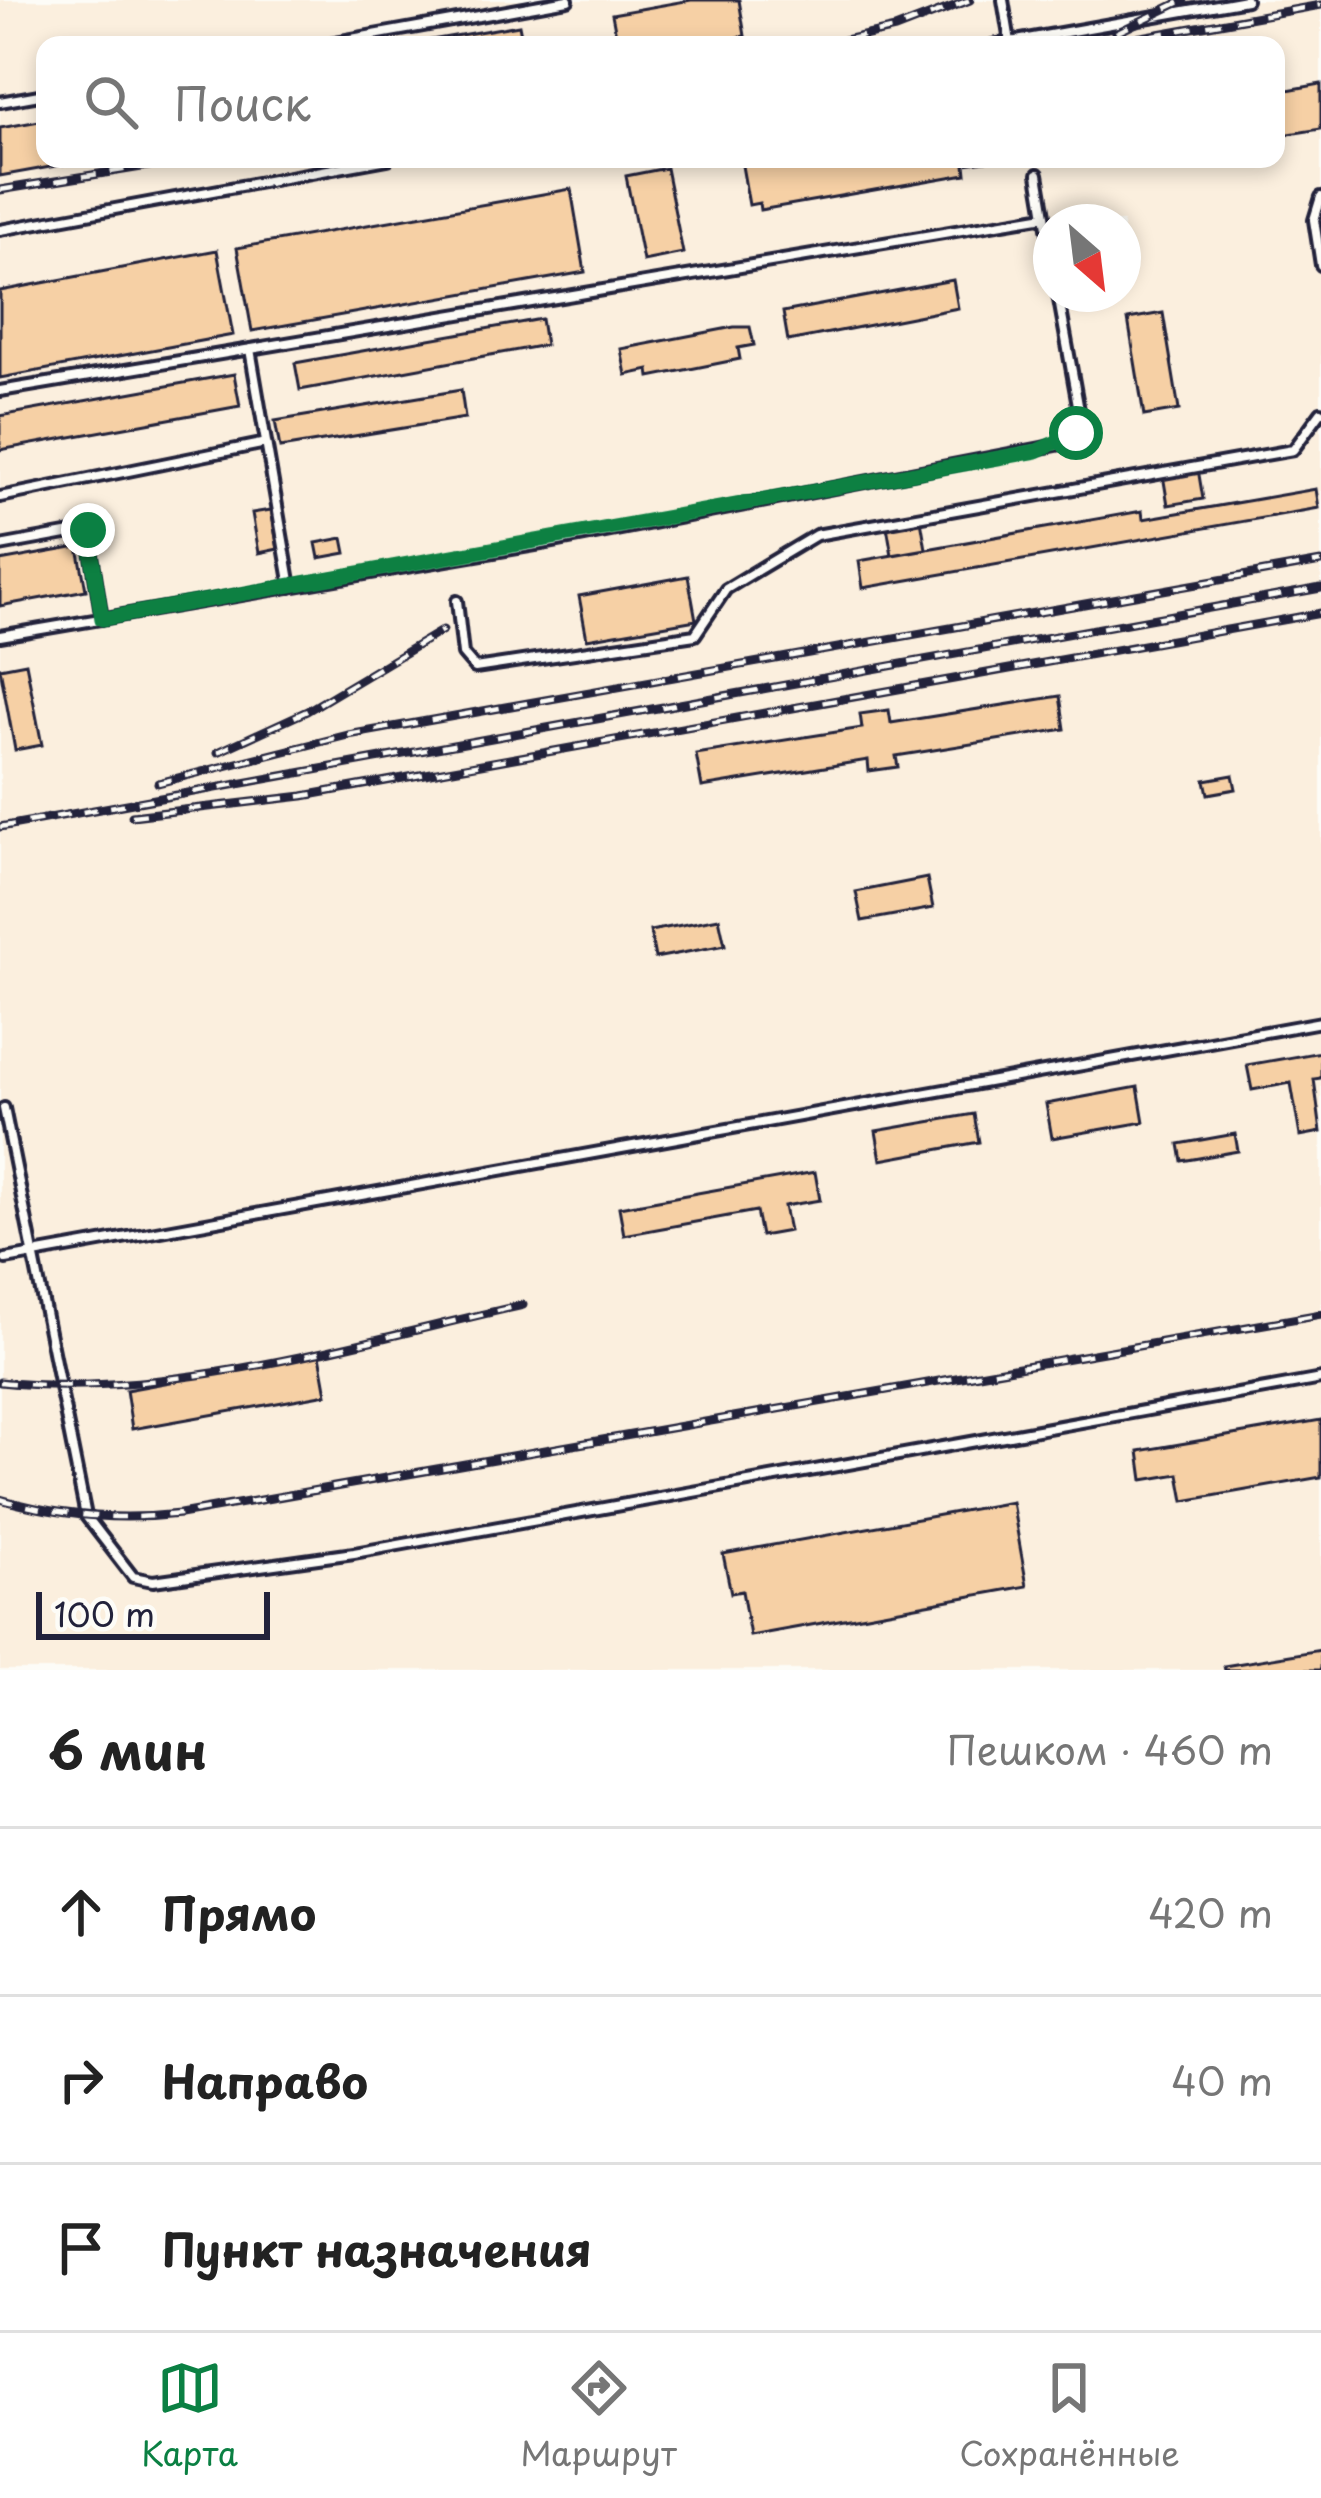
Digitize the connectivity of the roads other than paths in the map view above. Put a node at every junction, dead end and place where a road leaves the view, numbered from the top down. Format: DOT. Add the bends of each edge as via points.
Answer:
graph roads {
  1 [pos="568,0"];
  2 [pos="1003,0"];
  3 [pos="1246,0"];
  4 [pos="367,36"];
  5 [pos="1009,36"];
  6 [pos="1039,36"];
  7 [pos="36,96"];
  8 [pos="0,102"];
  9 [pos="339,168"];
  10 [pos="1037,174"];
  11 [pos="1321,197"];
  12 [pos="1043,204"];
  13 [pos="1033,218"];
  14 [pos="0,230"];
  15 [pos="1321,265"];
  16 [pos="1061,312"];
  17 [pos="250,349"];
  18 [pos="0,391"];
  19 [pos="1321,412"];
  20 [pos="266,443"];
  21 [pos="0,496"];
  22 [pos="0,546"];
  23 [pos="291,587"];
  24 [pos="457,601"];
  25 [pos="102,619"];
  26 [pos="0,636"];
  27 [pos="1321,1022"];
  28 [pos="4,1108"];
  29 [pos="31,1253"];
  30 [pos="6,1258"];
  31 [pos="1321,1379"];
  1 -- 4 [label="lane"];
  2 -- 5 [label="lane"];
  3 -- 6 [label="lane"];
  7 -- 8 [label="lane"];
  9 -- 14 [label="lane"];
  10 -- 12 [label="lane"];
  11 -- 15 [label="lane" via="1314,220"];
  13 -- 17 [label="lane"];
  16 -- 23 [label="lane" via="1080,416 1062,444"];
  17 -- 18 [label="lane"];
  17 -- 20 [label="lane"];
  19 -- 24 [label="lane" via="1293,450 816,535 726,589 695,635 475,668 463,654"];
  20 -- 21 [label="lane"];
  20 -- 23 [label="lane"];
  22 -- 25 [label="lane" via="88,530"];
  23 -- 25 [label="lane"];
  25 -- 26 [label="lane"];
  27 -- 29 [label="lane"];
  28 -- 29 [label="lane"];
  29 -- 30 [label="lane"];
  29 -- 31 [label="lane" via="86,1516 117,1562 153,1581 354,1553"];
}
